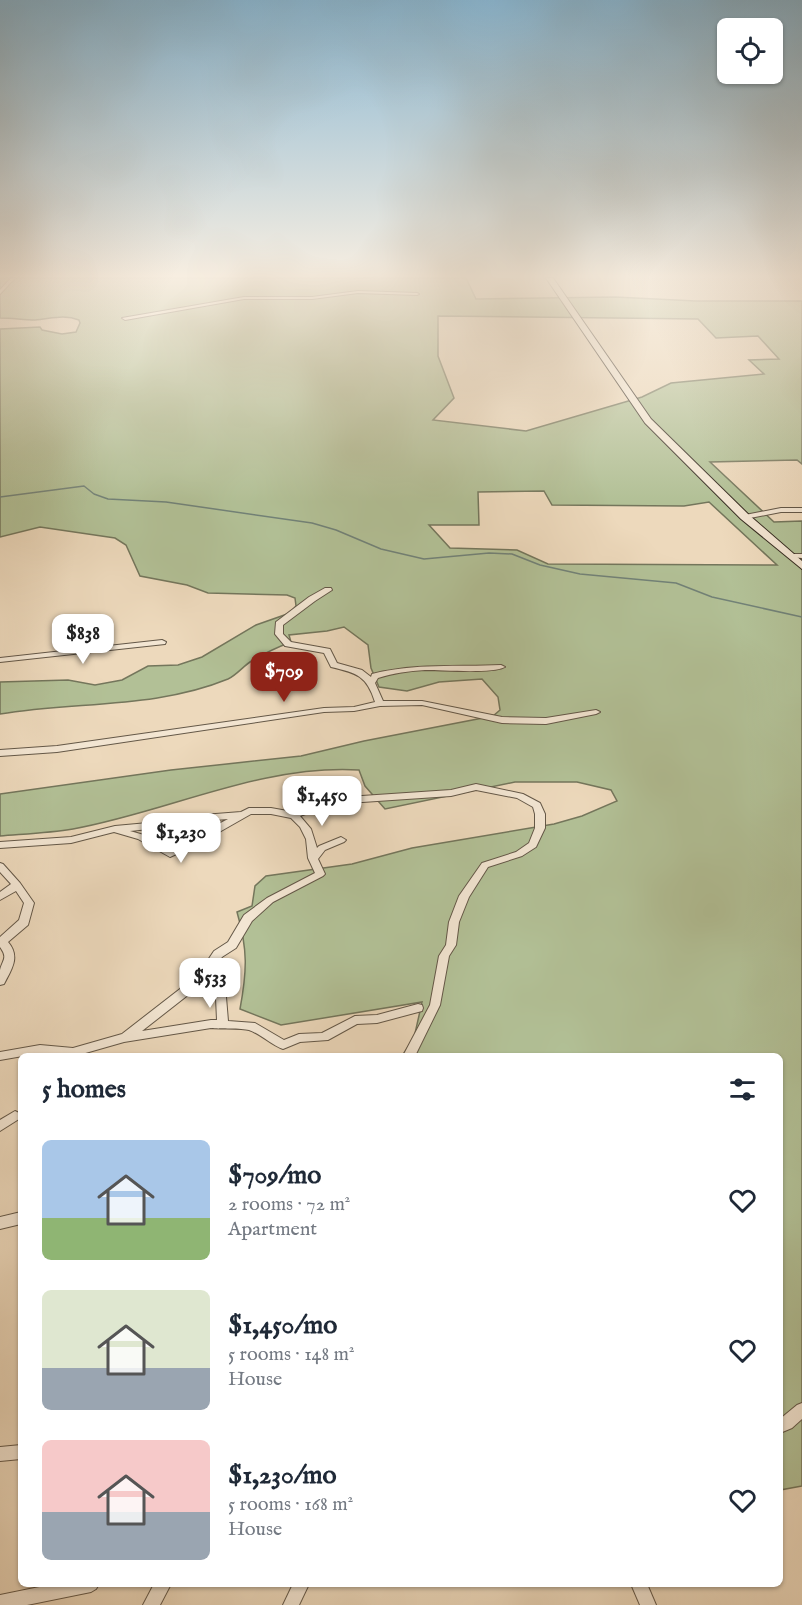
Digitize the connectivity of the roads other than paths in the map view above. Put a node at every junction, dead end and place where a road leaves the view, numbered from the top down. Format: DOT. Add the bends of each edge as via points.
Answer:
graph roads {
  1 [pos="601,353"];
  2 [pos="802,510"];
  3 [pos="745,517"];
  4 [pos="791,556"];
  5 [pos="802,556"];
  6 [pos="802,566"];
  7 [pos="328,590"];
  8 [pos="162,642"];
  9 [pos="0,660"];
  10 [pos="501,667"];
  11 [pos="371,683"];
  12 [pos="380,704"];
  13 [pos="596,712"];
  14 [pos="0,753"];
  15 [pos="243,815"];
  16 [pos="294,815"];
  17 [pos="115,830"];
  18 [pos="341,840"];
  19 [pos="0,845"];
  20 [pos="313,858"];
  21 [pos="0,866"];
  22 [pos="17,885"];
  23 [pos="0,897"];
  24 [pos="1,942"];
  25 [pos="202,978"];
  26 [pos="0,981"];
  27 [pos="418,1008"];
  28 [pos="223,1026"];
  29 [pos="124,1038"];
  30 [pos="284,1050"];
  31 [pos="66,1053"];
  32 [pos="76,1053"];
  33 [pos="411,1053"];
  34 [pos="0,1056"];
  35 [pos="15,1116"];
  36 [pos="0,1126"];
  37 [pos="18,1219"];
  38 [pos="0,1223"];
  39 [pos="802,1410"];
  40 [pos="783,1425"];
  41 [pos="18,1452"];
  42 [pos="0,1454"];
  43 [pos="77,1587"];
  44 [pos="161,1587"];
  45 [pos="300,1587"];
  46 [pos="640,1587"];
  47 [pos="0,1603"];
  48 [pos="151,1605"];
  49 [pos="291,1605"];
  50 [pos="648,1605"];
  1 -- 3 [label="main road" via="648,421"];
  2 -- 3 [label="street"];
  3 -- 4 [label="main road"];
  4 -- 5 [label="street"];
  4 -- 6 [label="main road"];
  7 -- 11 [label="street" via="279,624 279,634 288,644 327,651 334,666 361,671"];
  8 -- 9 [label="street"];
  10 -- 11 [label="street" via="415,667 375,676"];
  11 -- 12 [label="street"];
  12 -- 13 [label="street" via="422,703 501,720 546,721"];
  12 -- 14 [label="street" via="57,749"];
  15 -- 16 [label="street" via="249,811 272,811"];
  15 -- 17 [label="street" via="177,819"];
  15 -- 17 [label="street" via="170,854 141,837"];
  16 -- 20 [label="street" via="310,834"];
  16 -- 33 [label="street" via="332,801 451,793 476,787 520,796 537,805 540,828 533,845 485,865 464,896 444,956 435,1005"];
  17 -- 19 [label="street" via="71,840"];
  18 -- 20 [label="street" via="322,848"];
  20 -- 25 [label="street" via="320,874 270,900 248,918 232,945 218,954"];
  21 -- 22 [label="street"];
  22 -- 23 [label="street"];
  22 -- 24 [label="street" via="29,903 24,922"];
  24 -- 26 [label="street" via="7,947 10,961"];
  25 -- 28 [label="street" via="221,997"];
  25 -- 29 [label="street"];
  27 -- 30 [label="street" via="377,1019 355,1020 324,1037 299,1038"];
  28 -- 29 [label="street" via="211,1024"];
  28 -- 30 [label="street" via="251,1026"];
  29 -- 32 [label="street"];
  31 -- 34 [label="street" via="40,1049"];
  35 -- 36 [label="street"];
  37 -- 38 [label="street"];
  39 -- 40 [label="street"];
  41 -- 42 [label="street"];
  43 -- 47 [label="street"];
  44 -- 48 [label="street"];
  45 -- 49 [label="street"];
  46 -- 50 [label="street"];
}
